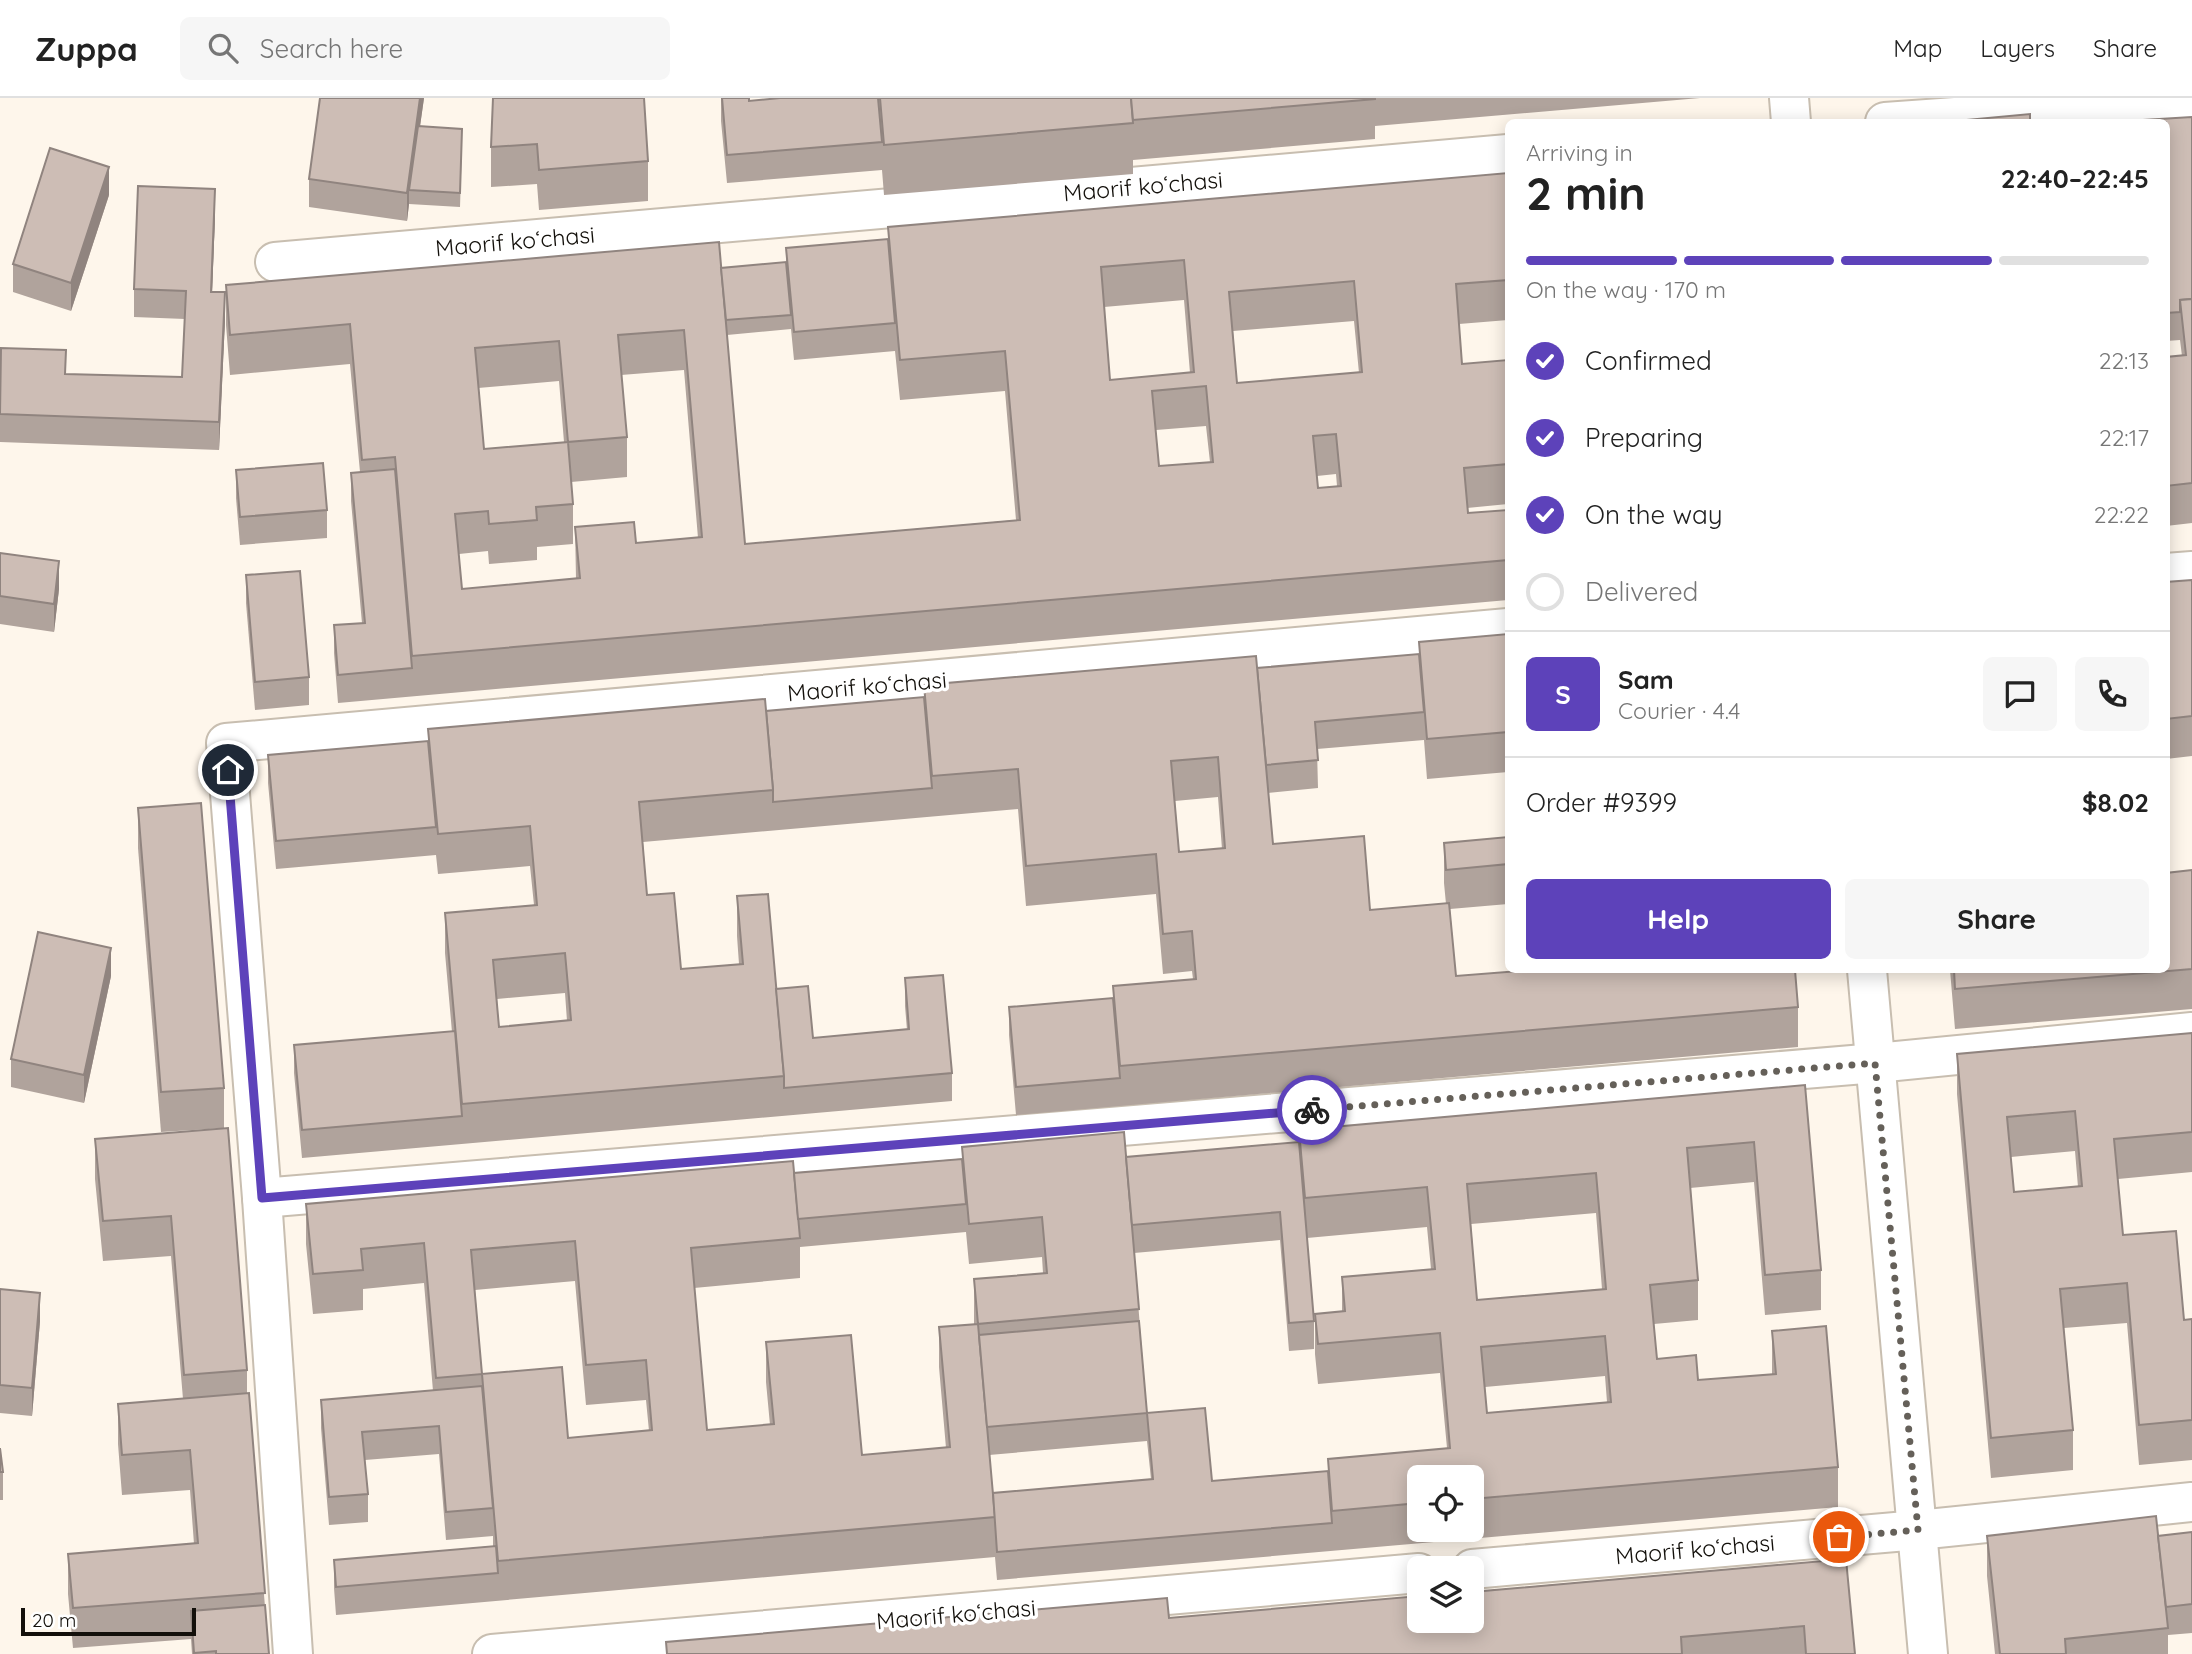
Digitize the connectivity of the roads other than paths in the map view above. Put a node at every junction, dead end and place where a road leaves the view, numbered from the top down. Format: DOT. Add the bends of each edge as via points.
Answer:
graph roads {
  1 [pos="1789,98"];
  2 [pos="2192,100"];
  3 [pos="1791,119"];
  4 [pos="1927,119"];
  5 [pos="1505,154"];
  6 [pos="275,262"];
  7 [pos="2192,571"];
  8 [pos="2170,573"];
  9 [pos="1505,628"];
  10 [pos="1867,973"];
  11 [pos="2192,1032"];
  12 [pos="1875,1063"];
  13 [pos="262,1198"];
  14 [pos="2192,1502"];
  15 [pos="1918,1530"];
  16 [pos="1484,1568"];
  17 [pos="1407,1574"];
  18 [pos="293,1654"];
  19 [pos="492,1654"];
  20 [pos="1928,1654"];
  1 -- 3 [label="street"];
  2 -- 4 [label="street"];
  5 -- 6 [label="street, Maorif koʻchasi"];
  7 -- 8 [label="street"];
  9 -- 13 [label="street, Maorif koʻchasi" via="226,743"];
  10 -- 12 [label="street"];
  11 -- 12 [label="street"];
  12 -- 13 [label="street"];
  12 -- 15 [label="street"];
  13 -- 18 [label="street"];
  14 -- 15 [label="street, Maorif koʻchasi"];
  15 -- 16 [label="street, Maorif koʻchasi"];
  15 -- 20 [label="street"];
  17 -- 19 [label="street, Maorif koʻchasi"];
}
